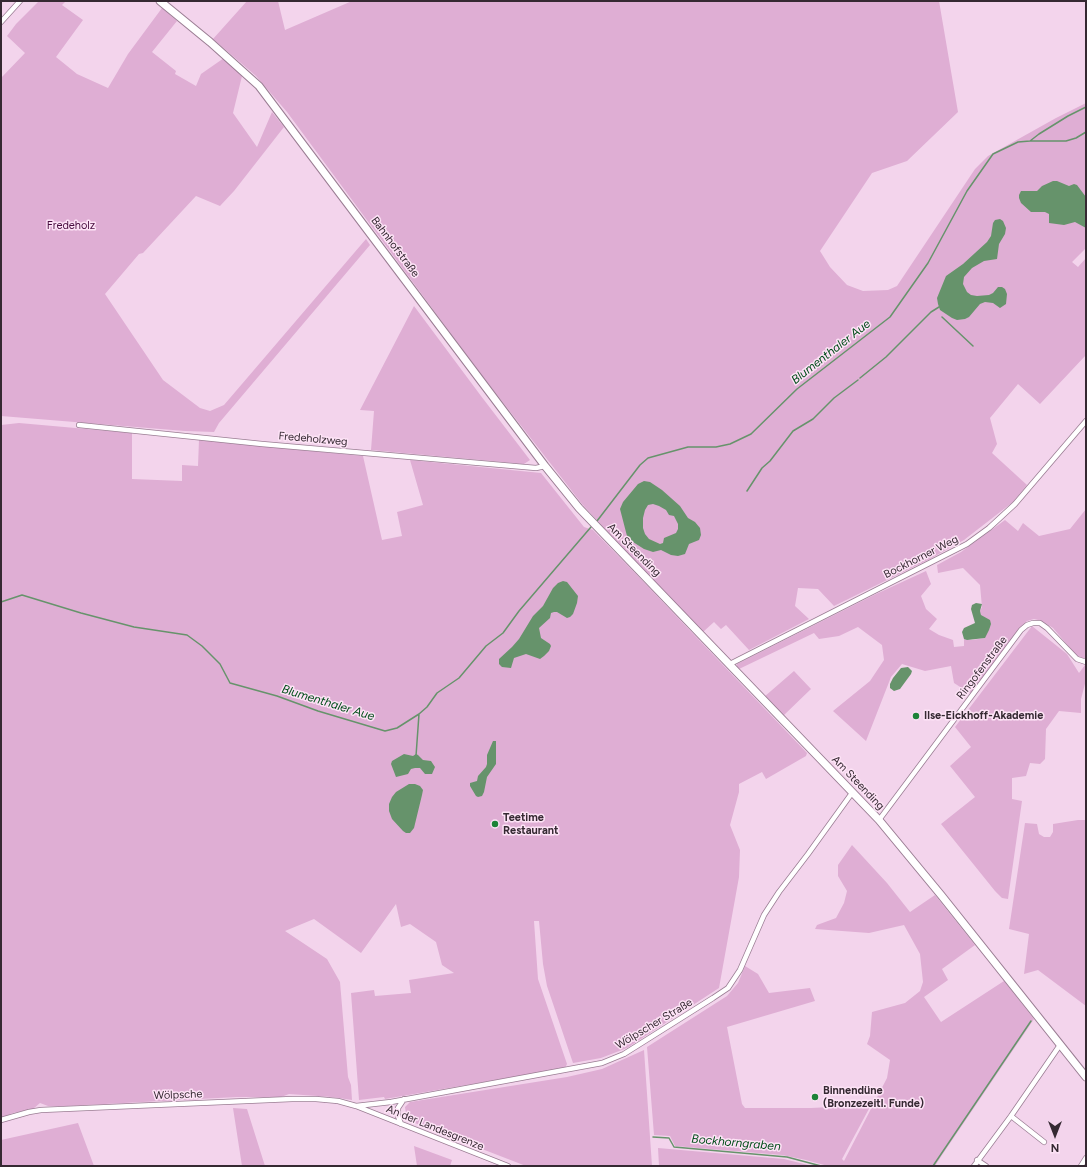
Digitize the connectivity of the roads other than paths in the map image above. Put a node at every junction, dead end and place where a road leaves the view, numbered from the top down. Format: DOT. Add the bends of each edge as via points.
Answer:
graph roads {
  1 [pos="20,1"];
  2 [pos="160,1"];
  3 [pos="1,22"];
  4 [pos="1086,421"];
  5 [pos="79,426"];
  6 [pos="545,466"];
  7 [pos="593,524"];
  8 [pos="1086,662"];
  9 [pos="730,664"];
  10 [pos="852,793"];
  11 [pos="879,820"];
  12 [pos="1060,1045"];
  13 [pos="1086,1077"];
  14 [pos="404,1099"];
  15 [pos="356,1106"];
  16 [pos="1011,1116"];
  17 [pos="1,1120"];
  18 [pos="401,1124"];
  19 [pos="1044,1142"];
  20 [pos="1086,1158"];
  21 [pos="977,1160"];
  22 [pos="508,1166"];
  23 [pos="974,1166"];
  24 [pos="986,1166"];
  25 [pos="1081,1166"];
  1 -- 3 [label="street"];
  2 -- 6 [label="street, Bahnhofstraße" via="259,86"];
  4 -- 9 [label="street, Bockhorner Weg" via="1015,504 967,544"];
  5 -- 6 [label="street, Fredeholzweg" via="536,468"];
  6 -- 7 [label="street, Bahnhofstraße"];
  7 -- 9 [label="street, Am Steending"];
  8 -- 11 [label="street, Ringofenstraße" via="1077,659 1040,623 1027,625"];
  9 -- 10 [label="street, Am Steending"];
  10 -- 11 [label="street, Am Steending"];
  10 -- 14 [label="street, Wölpscher Straße" via="779,892 764,915 740,970 728,988 718,995 624,1054 602,1063"];
  11 -- 12 [label="street, Am Steending" via="1025,998"];
  12 -- 13 [label="street, Am Steending"];
  12 -- 16 [label="street"];
  14 -- 15 [label="street, Wölpscher Straße"];
  14 -- 18 [label="street" via="398,1108"];
  15 -- 17 [label="street, Wölpsche" via="338,1101 292,1099 41,1110"];
  15 -- 18 [label="street, An der Landesgrenze"];
  16 -- 19 [label="street"];
  16 -- 21 [label="street"];
  18 -- 22 [label="street, An der Landesgrenze"];
  20 -- 25 [label="street"];
  21 -- 23 [label="street"];
  21 -- 24 [label="street"];
}
